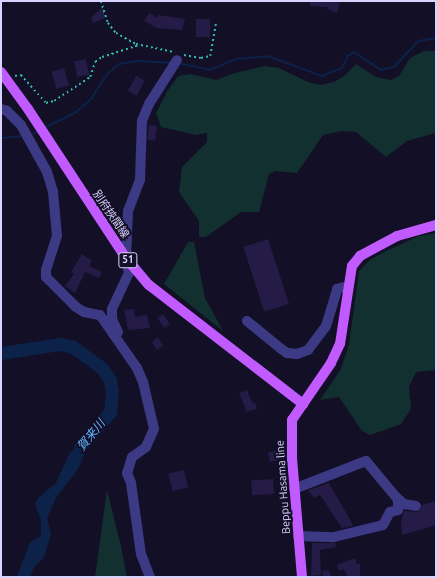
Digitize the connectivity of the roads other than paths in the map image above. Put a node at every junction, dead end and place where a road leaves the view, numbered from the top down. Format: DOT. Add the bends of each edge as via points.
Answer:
graph roads {
  1 [pos="178,55"];
  2 [pos="1,72"];
  3 [pos="1,109"];
  4 [pos="436,225"];
  5 [pos="126,258"];
  6 [pos="348,286"];
  7 [pos="247,321"];
  8 [pos="128,356"];
  9 [pos="303,404"];
  10 [pos="294,489"];
  11 [pos="398,499"];
  12 [pos="416,506"];
  13 [pos="298,536"];
  14 [pos="150,577"];
  15 [pos="302,577"];
  1 -- 5 [label="street" via="142,121 140,180 128,211"];
  2 -- 5 [label="main road, 別府挾間線 / 51"];
  3 -- 8 [label="street" via="7,111 21,125 47,172 53,192 58,236 46,277 76,307 84,312 100,315"];
  4 -- 6 [label="main road, Beppu Hasama line" via="397,236 360,256 352,266"];
  5 -- 8 [label="street" via="129,273 112,310 112,319"];
  5 -- 9 [label="main road, 別府挾間線 / 51" via="149,285"];
  6 -- 7 [label="street" via="337,289 326,326 308,350 297,354 287,353"];
  6 -- 9 [label="main road, Beppu Hasama line" via="345,324 340,344 331,363"];
  8 -- 14 [label="street" via="143,382 154,429 146,448 132,457 127,473 132,489 141,554"];
  9 -- 10 [label="main road, Beppu Hasama line" via="292,420 290,438"];
  10 -- 11 [label="street" via="366,461"];
  10 -- 13 [label="main road, Beppu Hasama line"];
  11 -- 12 [label="street" via="404,504"];
  11 -- 13 [label="street" via="398,510 390,512 383,525 347,536"];
  13 -- 15 [label="main road, Beppu Hasama line"];
}
